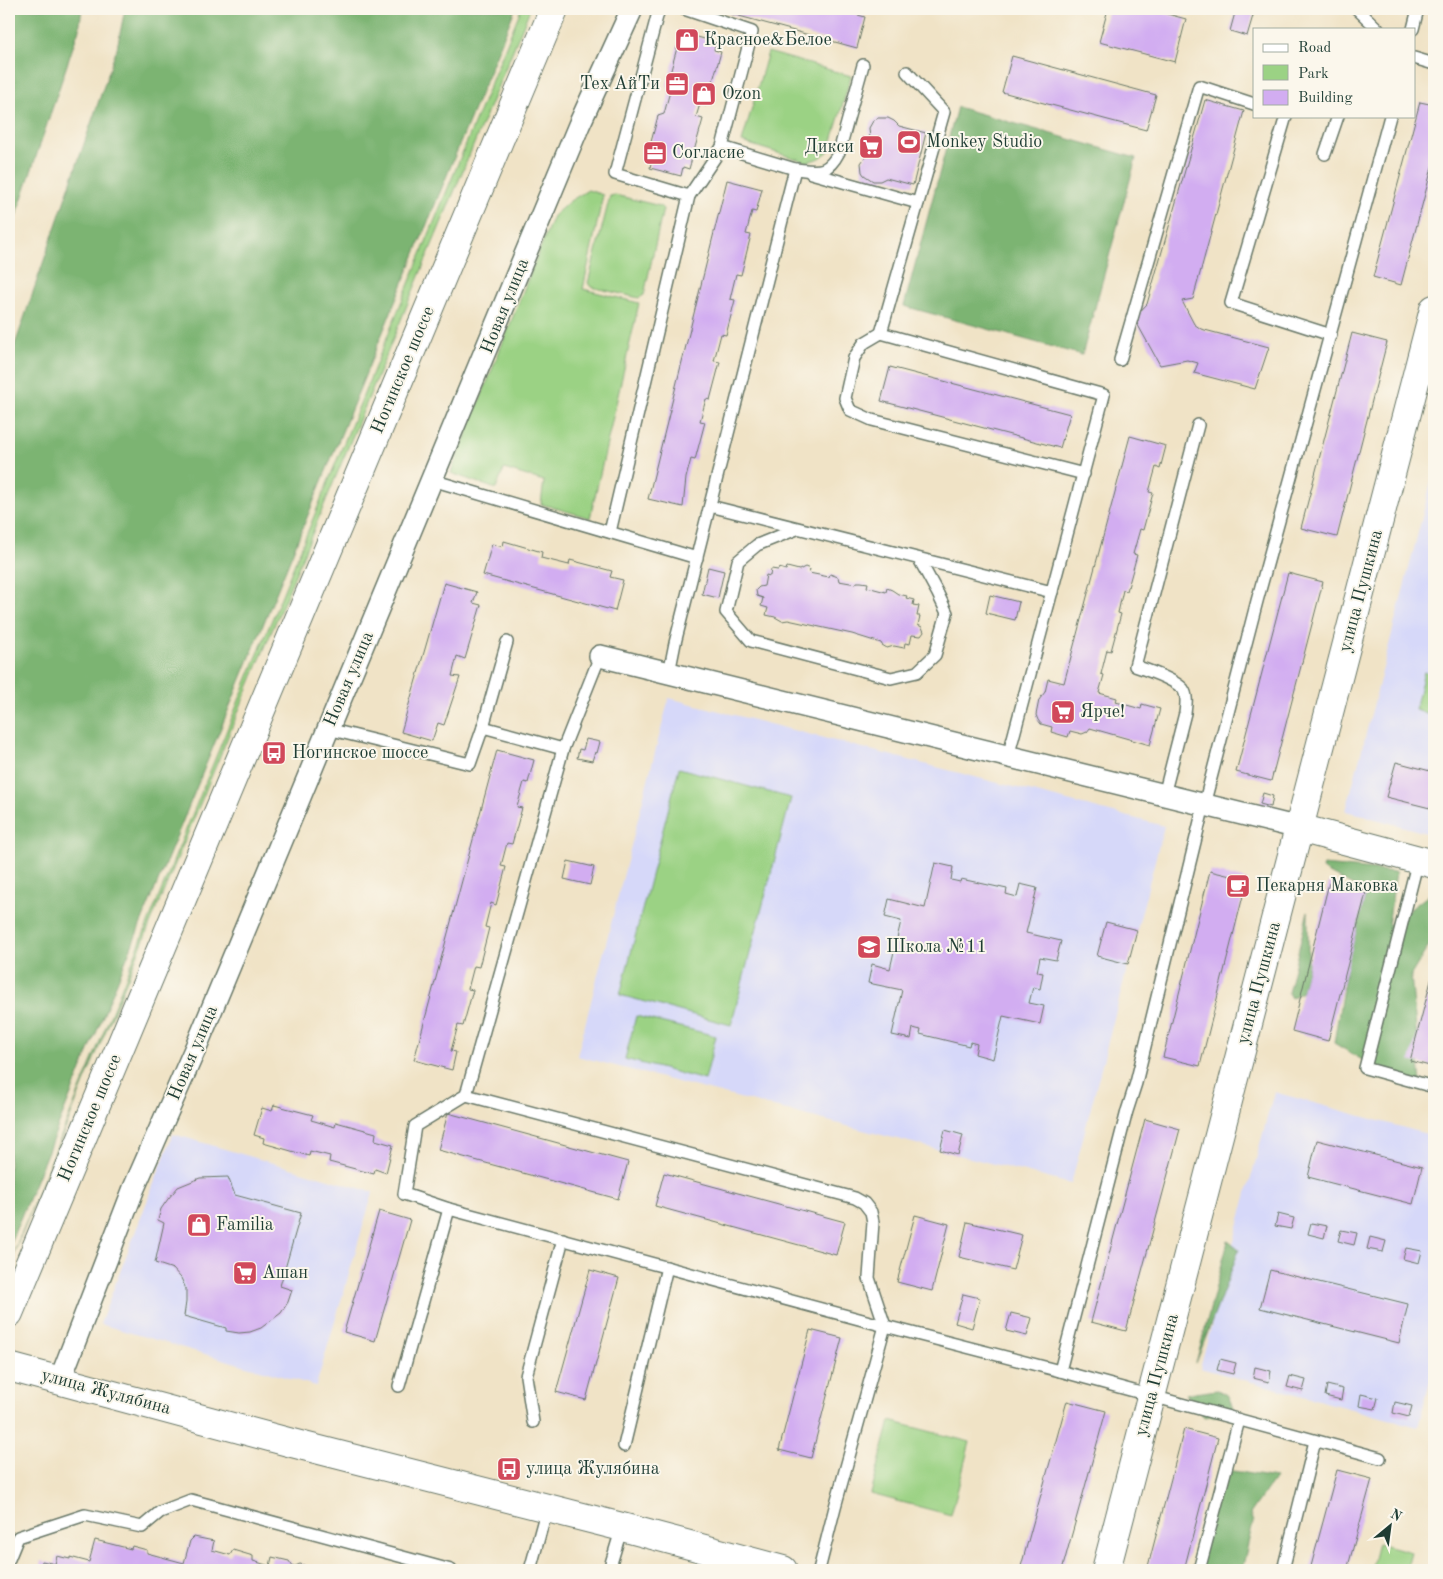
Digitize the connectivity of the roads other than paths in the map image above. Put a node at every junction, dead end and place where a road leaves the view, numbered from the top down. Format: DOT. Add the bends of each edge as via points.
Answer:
graph roads {
  1 [pos="554,9"];
  2 [pos="632,9"];
  3 [pos="659,9"];
  4 [pos="684,9"];
  5 [pos="1357,9"];
  6 [pos="1418,9"];
  7 [pos="1377,28"];
  8 [pos="1413,28"];
  9 [pos="1416,59"];
  10 [pos="1434,64"];
  11 [pos="863,65"];
  12 [pos="907,72"];
  13 [pos="1253,104"];
  14 [pos="1285,118"];
  15 [pos="1337,118"];
  16 [pos="1389,118"];
  17 [pos="722,147"];
  18 [pos="1326,154"];
  19 [pos="795,169"];
  20 [pos="690,196"];
  21 [pos="918,203"];
  22 [pos="1434,309"];
  23 [pos="880,333"];
  24 [pos="1331,335"];
  25 [pos="1120,360"];
  26 [pos="1198,425"];
  27 [pos="1084,474"];
  28 [pos="432,480"];
  29 [pos="710,506"];
  30 [pos="797,529"];
  31 [pos="610,532"];
  32 [pos="697,558"];
  33 [pos="918,559"];
  34 [pos="1052,592"];
  35 [pos="507,642"];
  36 [pos="600,656"];
  37 [pos="669,674"];
  38 [pos="483,726"];
  39 [pos="328,729"];
  40 [pos="563,749"];
  41 [pos="1008,757"];
  42 [pos="1164,795"];
  43 [pos="1204,805"];
  44 [pos="1299,828"];
  45 [pos="1426,862"];
  46 [pos="1434,1087"];
  47 [pos="466,1095"];
  48 [pos="449,1209"];
  49 [pos="563,1239"];
  50 [pos="667,1267"];
  51 [pos="9,1313"];
  52 [pos="886,1326"];
  53 [pos="9,1367"];
  54 [pos="1060,1371"];
  55 [pos="60,1380"];
  56 [pos="399,1386"];
  57 [pos="1151,1396"];
  58 [pos="1239,1420"];
  59 [pos="533,1422"];
  60 [pos="1315,1442"];
  61 [pos="624,1446"];
  62 [pos="1380,1458"];
  63 [pos="547,1508"];
  64 [pos="622,1527"];
  65 [pos="9,1558"];
  66 [pos="451,1570"];
  67 [pos="530,1570"];
  68 [pos="609,1570"];
  69 [pos="783,1570"];
  70 [pos="820,1570"];
  71 [pos="1106,1570"];
  72 [pos="1199,1570"];
  73 [pos="1283,1570"];
  1 -- 51 [label="main road, Ногинское шоссе"];
  2 -- 28 [label="street, Новая улица" via="580,124"];
  3 -- 20 [label="lane" via="615,174"];
  4 -- 17 [label="lane" via="752,32"];
  5 -- 7 [label="lane"];
  6 -- 8 [label="lane"];
  9 -- 10 [label="lane"];
  11 -- 19 [label="lane" via="834,163 818,170"];
  12 -- 21 [label="lane" via="944,112"];
  13 -- 25 [label="lane" via="1199,86"];
  14 -- 24 [label="lane" via="1232,303"];
  15 -- 18 [label="lane"];
  16 -- 24 [label="lane"];
  17 -- 19 [label="lane"];
  17 -- 20 [label="lane"];
  19 -- 21 [label="lane"];
  19 -- 29 [label="lane"];
  20 -- 31 [label="lane"];
  21 -- 23 [label="lane"];
  22 -- 44 [label="main road, улица Пушкина"];
  23 -- 27 [label="lane" via="1104,395"];
  23 -- 27 [label="lane" via="864,343 854,358 845,398 850,410 872,420"];
  24 -- 43 [label="lane"];
  26 -- 42 [label="lane" via="1136,666 1174,683 1183,690 1187,700"];
  27 -- 34 [label="lane"];
  28 -- 31 [label="lane"];
  28 -- 39 [label="street, Новая улица"];
  29 -- 30 [label="lane"];
  29 -- 32 [label="lane"];
  30 -- 33 [label="lane"];
  30 -- 33 [label="lane" via="757,545 738,561 726,612 751,641 891,678 916,672 935,655 947,613"];
  31 -- 32 [label="lane"];
  32 -- 37 [label="lane"];
  33 -- 34 [label="lane"];
  34 -- 41 [label="lane"];
  35 -- 38 [label="lane"];
  36 -- 37 [label="street"];
  36 -- 40 [label="lane"];
  37 -- 41 [label="street"];
  38 -- 39 [label="lane" via="470,764"];
  38 -- 40 [label="lane"];
  39 -- 55 [label="street, Новая улица" via="134,1188"];
  40 -- 47 [label="lane"];
  41 -- 42 [label="street"];
  42 -- 43 [label="street"];
  43 -- 44 [label="street"];
  43 -- 54 [label="lane" via="1136,1083"];
  44 -- 45 [label="main road"];
  44 -- 57 [label="main road, улица Пушкина"];
  45 -- 46 [label="lane" via="1364,1068"];
  47 -- 48 [label="lane" via="415,1126 404,1194"];
  47 -- 52 [label="lane" via="855,1198 871,1212 869,1278"];
  48 -- 49 [label="lane"];
  48 -- 56 [label="lane"];
  49 -- 50 [label="lane"];
  49 -- 59 [label="lane" via="526,1376"];
  50 -- 52 [label="lane"];
  50 -- 61 [label="lane"];
  52 -- 54 [label="lane"];
  52 -- 70 [label="lane"];
  53 -- 55 [label="main road, улица Жулябина"];
  54 -- 57 [label="lane"];
  55 -- 63 [label="main road, улица Жулябина"];
  57 -- 58 [label="lane"];
  57 -- 71 [label="main road, улица Пушкина"];
  58 -- 60 [label="lane"];
  58 -- 72 [label="lane"];
  60 -- 62 [label="lane"];
  60 -- 73 [label="lane"];
  63 -- 64 [label="main road, улица Жулябина"];
  63 -- 67 [label="lane"];
  64 -- 68 [label="lane"];
  64 -- 69 [label="main road, улица Жулябина"];
  65 -- 66 [label="lane" via="18,1536 85,1515 142,1526 160,1512 191,1500"];
}
